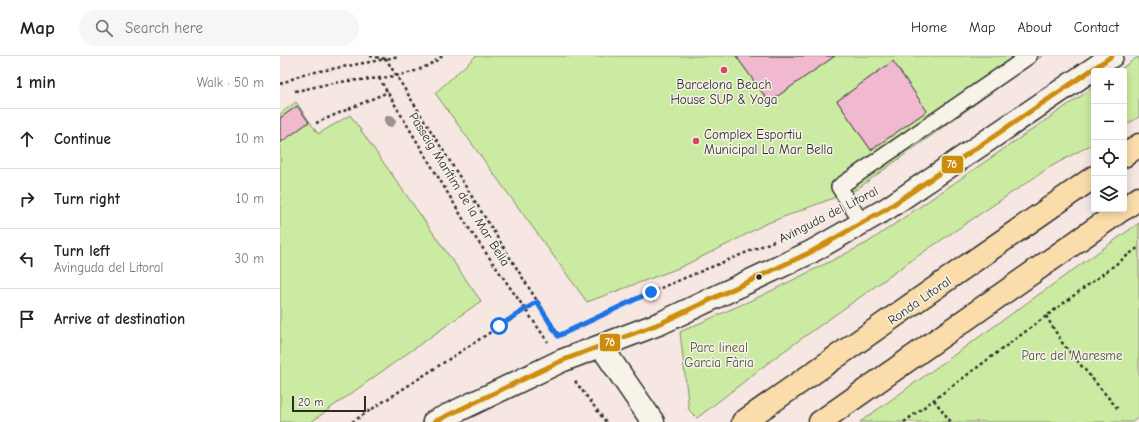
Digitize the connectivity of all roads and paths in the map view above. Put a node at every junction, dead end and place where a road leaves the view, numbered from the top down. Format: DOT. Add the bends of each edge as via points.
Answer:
graph roads {
  1 [pos="370,56"];
  2 [pos="399,56"];
  3 [pos="442,56"];
  4 [pos="1028,56"];
  5 [pos="1112,56"];
  6 [pos="386,59"];
  7 [pos="396,75"];
  8 [pos="379,78"];
  9 [pos="280,84"];
  10 [pos="295,91"];
  11 [pos="388,92"];
  12 [pos="316,123"];
  13 [pos="1139,145"];
  14 [pos="1127,154"];
  15 [pos="1091,179"];
  16 [pos="1139,198"];
  17 [pos="1127,207"];
  18 [pos="1120,212"];
  19 [pos="862,224"];
  20 [pos="775,241"];
  21 [pos="1139,247"];
  22 [pos="537,302"];
  23 [pos="525,310"];
  24 [pos="1046,316"];
  25 [pos="558,336"];
  26 [pos="601,346"];
  27 [pos="553,349"];
  28 [pos="571,376"];
  29 [pos="934,400"];
  30 [pos="1118,409"];
  31 [pos="352,422"];
  32 [pos="434,422"];
  33 [pos="606,422"];
  34 [pos="653,422"];
  35 [pos="743,422"];
  36 [pos="820,422"];
  37 [pos="904,422"];
  38 [pos="951,422"];
  1 -- 6 [label="path"];
  2 -- 6 [label="path"];
  3 -- 7 [label="path" via="419,70"];
  4 -- 19 [label="lane" via="839,187"];
  5 -- 19 [label="main road, Avinguda del Litoral"];
  6 -- 7 [label="path, Passeig Marítim de la Mar Bella"];
  6 -- 9 [label="path" via="304,74"];
  7 -- 8 [label="path"];
  7 -- 22 [label="path, Passeig Marítim de la Mar Bella"];
  8 -- 10 [label="path"];
  8 -- 11 [label="path, Passeig Marítim de la Mar Bella"];
  11 -- 12 [label="path"];
  11 -- 23 [label="path, Passeig Marítim de la Mar Bella" via="468,227"];
  13 -- 14 [label="highway"];
  15 -- 35 [label="highway, Ronda Litoral"];
  16 -- 17 [label="highway"];
  18 -- 36 [label="highway"];
  19 -- 26 [label="main road, Avinguda del Litoral" via="756,280"];
  20 -- 25 [label="path, Avinguda del Litoral" via="651,292"];
  21 -- 24 [label="path"];
  22 -- 23 [label="path"];
  22 -- 25 [label="path, Passeig Marítim de la Mar Bella"];
  23 -- 27 [label="path, Passeig Marítim de la Mar Bella"];
  23 -- 31 [label="path"];
  24 -- 29 [label="path"];
  24 -- 30 [label="path" via="1063,344"];
  26 -- 32 [label="main road, Avinguda del Litoral" via="547,368"];
  26 -- 34 [label="main road"];
  28 -- 33 [label="path"];
  29 -- 37 [label="path"];
  29 -- 38 [label="path"];
}
